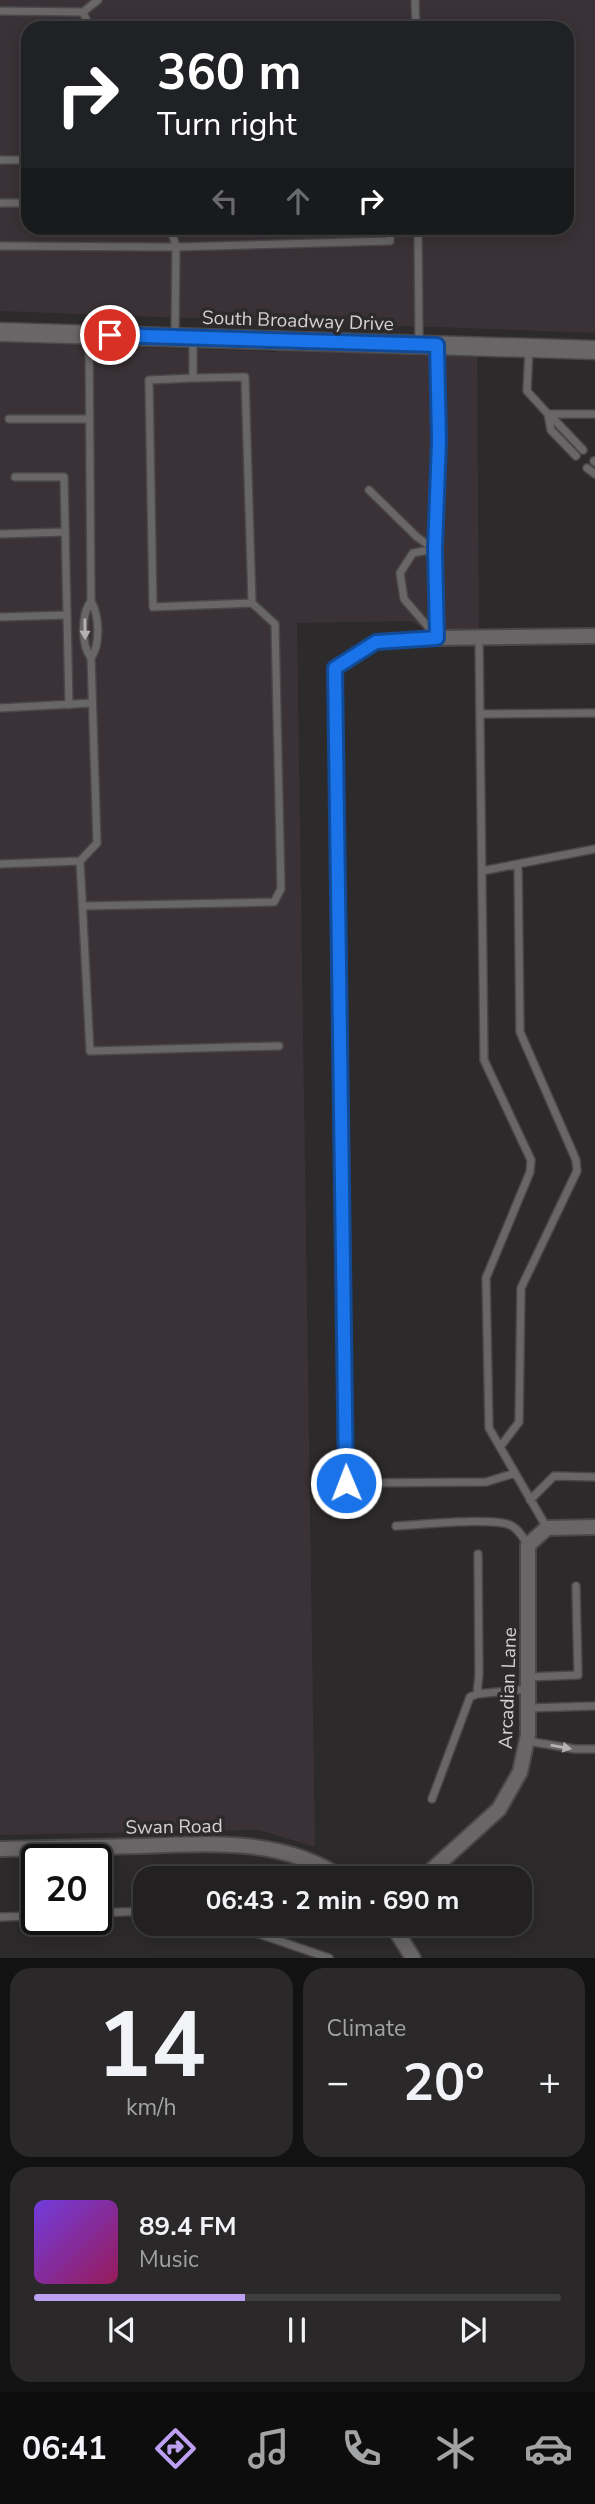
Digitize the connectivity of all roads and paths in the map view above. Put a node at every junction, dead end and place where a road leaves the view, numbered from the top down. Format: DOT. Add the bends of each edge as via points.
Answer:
graph roads {
  1 [pos="98,0"];
  2 [pos="415,0"];
  3 [pos="0,11"];
  4 [pos="83,12"];
  5 [pos="87,21"];
  6 [pos="415,21"];
  7 [pos="0,160"];
  8 [pos="21,160"];
  9 [pos="0,203"];
  10 [pos="21,203"];
  11 [pos="172,235"];
  12 [pos="390,235"];
  13 [pos="419,235"];
  14 [pos="0,246"];
  15 [pos="176,247"];
  16 [pos="0,332"];
  17 [pos="89,334"];
  18 [pos="184,337"];
  19 [pos="428,345"];
  20 [pos="529,348"];
  21 [pos="595,350"];
  22 [pos="193,378"];
  23 [pos="548,414"];
  24 [pos="595,414"];
  25 [pos="9,419"];
  26 [pos="89,419"];
  27 [pos="583,450"];
  28 [pos="576,456"];
  29 [pos="587,468"];
  30 [pos="595,474"];
  31 [pos="15,477"];
  32 [pos="369,490"];
  33 [pos="65,532"];
  34 [pos="0,534"];
  35 [pos="435,549"];
  36 [pos="91,601"];
  37 [pos="252,603"];
  38 [pos="66,615"];
  39 [pos="0,617"];
  40 [pos="595,636"];
  41 [pos="479,637"];
  42 [pos="437,638"];
  43 [pos="91,658"];
  44 [pos="92,703"];
  45 [pos="69,705"];
  46 [pos="0,708"];
  47 [pos="595,713"];
  48 [pos="480,714"];
  49 [pos="595,849"];
  50 [pos="80,861"];
  51 [pos="0,864"];
  52 [pos="518,864"];
  53 [pos="482,871"];
  54 [pos="83,906"];
  55 [pos="279,1046"];
  56 [pos="500,1447"];
  57 [pos="515,1473"];
  58 [pos="595,1477"];
  59 [pos="530,1500"];
  60 [pos="396,1526"];
  61 [pos="595,1527"];
  62 [pos="547,1528"];
  63 [pos="528,1545"];
  64 [pos="478,1554"];
  65 [pos="576,1586"];
  66 [pos="528,1683"];
  67 [pos="477,1694"];
  68 [pos="595,1706"];
  69 [pos="528,1708"];
  70 [pos="527,1741"];
  71 [pos="595,1749"];
  72 [pos="432,1799"];
  73 [pos="0,1849"];
  74 [pos="319,1866"];
  75 [pos="436,1866"];
  76 [pos="133,1911"];
  77 [pos="112,1912"];
  78 [pos="21,1916"];
  79 [pos="0,1917"];
  80 [pos="265,1936"];
  81 [pos="399,1936"];
  82 [pos="329,1958"];
  83 [pos="413,1958"];
  1 -- 4 [label="lane"];
  2 -- 6 [label="lane"];
  3 -- 4 [label="lane"];
  4 -- 5 [label="lane"];
  7 -- 8 [label="lane"];
  9 -- 10 [label="lane"];
  11 -- 15 [label="lane"];
  12 -- 15 [label="lane" via="390,241"];
  13 -- 19 [label="lane"];
  14 -- 15 [label="lane"];
  15 -- 18 [label="lane"];
  16 -- 17 [label="main road, South Broadway Drive"];
  17 -- 18 [label="main road, South Broadway Drive"];
  17 -- 26 [label="lane"];
  18 -- 19 [label="main road, South Broadway Drive"];
  18 -- 22 [label="lane"];
  19 -- 20 [label="main road, South Broadway Drive"];
  19 -- 35 [label="lane" via="439,441"];
  20 -- 21 [label="main road, South Broadway Drive"];
  20 -- 23 [label="lane" via="527,391"];
  22 -- 37 [label="lane" via="245,377"];
  22 -- 37 [label="lane" via="149,380 153,607"];
  23 -- 24 [label="lane"];
  23 -- 27 [label="lane"];
  23 -- 28 [label="lane" via="551,430"];
  25 -- 26 [label="lane"];
  26 -- 36 [label="lane"];
  29 -- 30 [label="lane"];
  31 -- 33 [label="lane" via="64,477"];
  32 -- 35 [label="lane"];
  33 -- 34 [label="lane"];
  33 -- 38 [label="lane"];
  35 -- 42 [label="lane"];
  35 -- 42 [label="lane" via="413,554 400,573 404,599"];
  36 -- 43 [label="lane" via="96,610 97,650"];
  36 -- 43 [label="lane, one-way" via="84,610 85,650"];
  37 -- 54 [label="lane" via="275,624 281,889 274,902"];
  38 -- 39 [label="lane"];
  38 -- 45 [label="lane"];
  40 -- 41 [label="street"];
  41 -- 42 [label="street"];
  41 -- 48 [label="lane"];
  42 -- 57 [label="lane" via="376,642 335,668 346,1483 486,1482"];
  43 -- 44 [label="lane"];
  44 -- 45 [label="lane"];
  44 -- 50 [label="lane" via="97,843"];
  45 -- 46 [label="lane"];
  47 -- 48 [label="lane"];
  48 -- 53 [label="lane"];
  49 -- 52 [label="lane"];
  50 -- 51 [label="lane"];
  50 -- 54 [label="lane"];
  52 -- 53 [label="lane"];
  52 -- 56 [label="lane" via="520,1032 577,1171 521,1288 519,1422"];
  53 -- 56 [label="lane" via="484,1060 531,1160 486,1278 489,1428"];
  54 -- 55 [label="lane" via="90,1051"];
  56 -- 57 [label="lane"];
  57 -- 59 [label="lane"];
  58 -- 59 [label="lane" via="554,1476"];
  59 -- 62 [label="lane"];
  60 -- 63 [label="lane" via="509,1524"];
  61 -- 62 [label="street"];
  62 -- 63 [label="street"];
  63 -- 66 [label="street, Arcadian Lane"];
  64 -- 67 [label="lane"];
  65 -- 66 [label="lane" via="578,1675"];
  66 -- 67 [label="lane"];
  66 -- 69 [label="street, Arcadian Lane"];
  67 -- 72 [label="lane" via="470,1697"];
  68 -- 69 [label="lane"];
  69 -- 70 [label="street, Arcadian Lane"];
  70 -- 71 [label="lane, one-way"];
  70 -- 75 [label="street, Arcadian Lane" via="520,1772 499,1809"];
  73 -- 74 [label="street, Swan Road" via="225,1844 265,1847"];
  76 -- 77 [label="lane"];
  78 -- 79 [label="lane"];
  80 -- 82 [label="lane"];
  81 -- 83 [label="street"];
}
